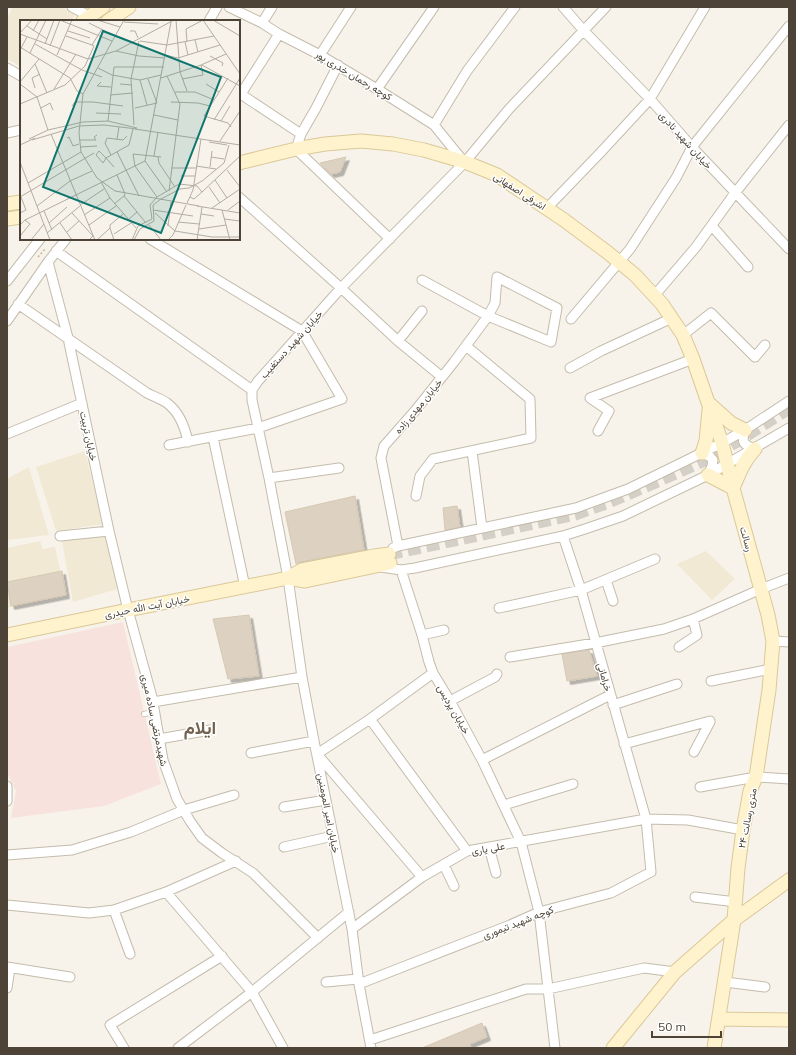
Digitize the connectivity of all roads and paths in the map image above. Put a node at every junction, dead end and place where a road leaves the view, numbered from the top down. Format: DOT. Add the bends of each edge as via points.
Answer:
graph roads {
  1 [pos="72,7"];
  2 [pos="103,7"];
  3 [pos="129,7"];
  4 [pos="217,7"];
  5 [pos="229,7"];
  6 [pos="272,7"];
  7 [pos="351,7"];
  8 [pos="434,7"];
  9 [pos="515,7"];
  10 [pos="563,7"];
  11 [pos="606,7"];
  12 [pos="705,7"];
  13 [pos="86,19"];
  14 [pos="110,20"];
  15 [pos="210,20"];
  16 [pos="262,23"];
  17 [pos="789,26"];
  18 [pos="584,30"];
  19 [pos="279,34"];
  20 [pos="320,55"];
  21 [pos="338,65"];
  22 [pos="7,68"];
  23 [pos="20,75"];
  24 [pos="377,89"];
  25 [pos="240,93"];
  26 [pos="650,99"];
  27 [pos="434,125"];
  28 [pos="789,125"];
  29 [pos="20,130"];
  30 [pos="7,133"];
  31 [pos="301,134"];
  32 [pos="692,147"];
  33 [pos="296,149"];
  34 [pos="465,162"];
  35 [pos="240,163"];
  36 [pos="735,193"];
  37 [pos="240,198"];
  38 [pos="546,208"];
  39 [pos="20,217"];
  40 [pos="7,219"];
  41 [pos="712,226"];
  42 [pos="390,239"];
  43 [pos="39,240"];
  44 [pos="65,240"];
  45 [pos="152,240"];
  46 [pos="789,249"];
  47 [pos="56,251"];
  48 [pos="48,262"];
  49 [pos="620,263"];
  50 [pos="748,267"];
  51 [pos="422,280"];
  52 [pos="7,281"];
  53 [pos="341,288"];
  54 [pos="654,296"];
  55 [pos="18,304"];
  56 [pos="422,311"];
  57 [pos="488,316"];
  58 [pos="672,318"];
  59 [pos="571,319"];
  60 [pos="7,321"];
  61 [pos="302,331"];
  62 [pos="683,335"];
  63 [pos="68,338"];
  64 [pos="398,341"];
  65 [pos="765,345"];
  66 [pos="466,346"];
  67 [pos="694,358"];
  68 [pos="570,368"];
  69 [pos="442,377"];
  70 [pos="252,390"];
  71 [pos="789,401"];
  72 [pos="82,403"];
  73 [pos="710,404"];
  74 [pos="258,428"];
  75 [pos="789,428"];
  76 [pos="745,430"];
  77 [pos="598,431"];
  78 [pos="7,434"];
  79 [pos="213,437"];
  80 [pos="188,442"];
  81 [pos="722,443"];
  82 [pos="169,445"];
  83 [pos="755,449"];
  84 [pos="472,451"];
  85 [pos="702,453"];
  86 [pos="728,465"];
  87 [pos="338,468"];
  88 [pos="708,475"];
  89 [pos="269,478"];
  90 [pos="733,488"];
  91 [pos="416,496"];
  92 [pos="482,528"];
  93 [pos="109,531"];
  94 [pos="60,536"];
  95 [pos="563,536"];
  96 [pos="395,558"];
  97 [pos="656,559"];
  98 [pos="374,561"];
  99 [pos="288,578"];
  100 [pos="789,578"];
  101 [pos="606,580"];
  102 [pos="245,587"];
  103 [pos="761,589"];
  104 [pos="580,590"];
  105 [pos="613,600"];
  106 [pos="499,608"];
  107 [pos="128,610"];
  108 [pos="693,619"];
  109 [pos="444,630"];
  110 [pos="7,635"];
  111 [pos="422,635"];
  112 [pos="773,641"];
  113 [pos="789,642"];
  114 [pos="595,643"];
  115 [pos="679,647"];
  116 [pos="510,657"];
  117 [pos="771,669"];
  118 [pos="433,673"];
  119 [pos="497,674"];
  120 [pos="302,677"];
  121 [pos="711,681"];
  122 [pos="677,684"];
  123 [pos="610,695"];
  124 [pos="450,701"];
  125 [pos="613,705"];
  126 [pos="153,707"];
  127 [pos="144,714"];
  128 [pos="370,719"];
  129 [pos="210,730"];
  130 [pos="159,738"];
  131 [pos="314,741"];
  132 [pos="624,744"];
  133 [pos="694,752"];
  134 [pos="251,753"];
  135 [pos="317,754"];
  136 [pos="482,760"];
  137 [pos="756,777"];
  138 [pos="789,778"];
  139 [pos="573,784"];
  140 [pos="7,786"];
  141 [pos="700,787"];
  142 [pos="234,795"];
  143 [pos="326,800"];
  144 [pos="7,801"];
  145 [pos="504,805"];
  146 [pos="284,807"];
  147 [pos="184,810"];
  148 [pos="646,819"];
  149 [pos="743,830"];
  150 [pos="334,836"];
  151 [pos="521,842"];
  152 [pos="284,847"];
  153 [pos="489,847"];
  154 [pos="467,851"];
  155 [pos="7,855"];
  156 [pos="236,861"];
  157 [pos="444,865"];
  158 [pos="496,873"];
  159 [pos="422,877"];
  160 [pos="789,880"];
  161 [pos="454,886"];
  162 [pos="166,892"];
  163 [pos="695,897"];
  164 [pos="736,902"];
  165 [pos="7,905"];
  166 [pos="114,910"];
  167 [pos="349,912"];
  168 [pos="539,912"];
  169 [pos="734,920"];
  170 [pos="352,929"];
  171 [pos="318,938"];
  172 [pos="130,954"];
  173 [pos="222,956"];
  174 [pos="9,968"];
  175 [pos="675,972"];
  176 [pos="70,977"];
  177 [pos="326,982"];
  178 [pos="358,982"];
  179 [pos="725,982"];
  180 [pos="765,987"];
  181 [pos="7,988"];
  182 [pos="548,990"];
  183 [pos="252,992"];
  184 [pos="719,1019"];
  185 [pos="789,1020"];
  186 [pos="370,1044"];
  187 [pos="124,1048"];
  188 [pos="178,1048"];
  189 [pos="283,1048"];
  190 [pos="555,1048"];
  191 [pos="613,1048"];
  192 [pos="714,1048"];
  1 -- 13 [label="street"];
  2 -- 13 [label="main road"];
  3 -- 14 [label="main road"];
  4 -- 15 [label="street"];
  5 -- 16 [label="street, کوچه رحمان خدری پور"];
  6 -- 16 [label="street"];
  7 -- 20 [label="street"];
  8 -- 24 [label="street"];
  9 -- 27 [label="street" via="467,72"];
  10 -- 18 [label="street, خیابان شهید نادری"];
  11 -- 18 [label="street, خیابان شهید دستغیب"];
  12 -- 26 [label="street"];
  16 -- 19 [label="street, کوچه رحمان خدری پور"];
  17 -- 32 [label="street"];
  18 -- 26 [label="street, خیابان شهید نادری"];
  18 -- 34 [label="street, خیابان شهید دستغیب" via="509,109"];
  19 -- 20 [label="street, کوچه رحمان خدری پور"];
  19 -- 25 [label="street"];
  20 -- 21 [label="street, کوچه رحمان خدری پور"];
  21 -- 24 [label="street, کوچه رحمان خدری پور"];
  21 -- 31 [label="street"];
  22 -- 23 [label="street"];
  24 -- 27 [label="street, کوچه رحمان خدری پور"];
  25 -- 31 [label="street"];
  26 -- 32 [label="street, خیابان شهید نادری"];
  26 -- 38 [label="street"];
  27 -- 34 [label="street, کوچه رحمان خدری پور"];
  28 -- 36 [label="street"];
  29 -- 30 [label="street"];
  31 -- 33 [label="street"];
  32 -- 36 [label="street, خیابان شهید نادری"];
  32 -- 49 [label="street" via="676,178"];
  33 -- 34 [label="main road, اشرفی اصفهانی" via="361,141 424,150"];
  33 -- 35 [label="main road, اشرفی اصفهانی"];
  33 -- 42 [label="street"];
  34 -- 38 [label="main road, اشرفی اصفهانی" via="497,176"];
  34 -- 42 [label="street, خیابان شهید دستغیب"];
  36 -- 41 [label="street"];
  36 -- 46 [label="street, خیابان شهید نادری"];
  37 -- 53 [label="street"];
  38 -- 49 [label="main road, اشرفی اصفهانی"];
  39 -- 40 [label="main road"];
  41 -- 50 [label="street"];
  41 -- 54 [label="street"];
  42 -- 53 [label="street, خیابان شهید دستغیب"];
  43 -- 52 [label="street"];
  44 -- 47 [label="street"];
  45 -- 61 [label="street"];
  47 -- 48 [label="street"];
  47 -- 70 [label="street"];
  48 -- 55 [label="street"];
  48 -- 63 [label="street, خیابان تربیت"];
  49 -- 54 [label="main road, اشرفی اصفهانی"];
  49 -- 59 [label="street"];
  51 -- 57 [label="street"];
  53 -- 61 [label="street, خیابان شهید دستغیب"];
  53 -- 64 [label="street"];
  54 -- 58 [label="main road, اشرفی اصفهانی"];
  55 -- 60 [label="street"];
  55 -- 63 [label="street"];
  56 -- 64 [label="street"];
  57 -- 57 [label="street, خیابان مهدی زاده" via="495,303 497,277 557,308 551,342"];
  57 -- 66 [label="street, خیابان مهدی زاده"];
  58 -- 62 [label="main road, اشرفی اصفهانی"];
  58 -- 68 [label="street"];
  61 -- 70 [label="street, خیابان شهید دستغیب"];
  61 -- 74 [label="street" via="342,399"];
  62 -- 65 [label="street" via="711,313 755,357"];
  62 -- 67 [label="main road, اشرفی اصفهانی"];
  63 -- 72 [label="street, خیابان تربیت"];
  63 -- 80 [label="street" via="147,393 167,403 178,414"];
  64 -- 69 [label="street"];
  66 -- 69 [label="street, خیابان مهدی زاده"];
  66 -- 84 [label="street" via="530,399 531,438"];
  67 -- 73 [label="main road, اشرفی اصفهانی"];
  67 -- 77 [label="street" via="590,398 609,411"];
  69 -- 96 [label="street, خیابان مهدی زاده" via="384,446 381,458"];
  70 -- 74 [label="street"];
  71 -- 76 [label="street"];
  72 -- 78 [label="street"];
  72 -- 93 [label="street, خیابان تربیت"];
  73 -- 76 [label="main road" via="731,423"];
  73 -- 81 [label="main road, اشرفی اصفهانی"];
  73 -- 85 [label="main road" via="706,441"];
  74 -- 79 [label="street"];
  74 -- 89 [label="street"];
  75 -- 83 [label="street"];
  76 -- 81 [label="street"];
  76 -- 83 [label="street" via="743,441 746,446"];
  79 -- 80 [label="street"];
  79 -- 102 [label="street"];
  80 -- 82 [label="street"];
  81 -- 85 [label="street"];
  81 -- 86 [label="main road, رسالت"];
  83 -- 86 [label="street"];
  83 -- 90 [label="main road" via="746,459"];
  84 -- 91 [label="street" via="433,459 420,476"];
  84 -- 92 [label="street"];
  85 -- 88 [label="street" via="713,460"];
  85 -- 92 [label="street" via="628,489 576,508"];
  86 -- 88 [label="street"];
  86 -- 90 [label="main road, رسالت"];
  87 -- 89 [label="street"];
  88 -- 90 [label="main road"];
  88 -- 95 [label="street" via="623,516"];
  89 -- 99 [label="street"];
  90 -- 103 [label="main road, رسالت"];
  92 -- 96 [label="street"];
  93 -- 94 [label="street"];
  93 -- 107 [label="street, خیابان تربیت"];
  95 -- 96 [label="street"];
  95 -- 104 [label="street, خرامانی"];
  96 -- 98 [label="main road, خیابان آیت الله حیدری"];
  96 -- 98 [label="street"];
  96 -- 111 [label="street, خیابان پردیس"];
  97 -- 101 [label="street"];
  98 -- 99 [label="main road, خیابان آیت الله حیدری" via="305,581"];
  99 -- 102 [label="main road, خیابان آیت الله حیدری"];
  99 -- 120 [label="street, خیابان امیر المومنین"];
  100 -- 103 [label="street"];
  101 -- 104 [label="street"];
  101 -- 105 [label="street"];
  102 -- 107 [label="main road, خیابان آیت الله حیدری"];
  103 -- 108 [label="street"];
  103 -- 112 [label="main road, ۲۴ متری رسالت"];
  104 -- 106 [label="street"];
  104 -- 114 [label="street, خرامانی"];
  107 -- 110 [label="main road, خیابان آیت الله حیدری"];
  107 -- 126 [label="street, شهیدمرتضی ساده میری"];
  108 -- 114 [label="street" via="664,629"];
  108 -- 115 [label="street" via="697,635"];
  109 -- 111 [label="street"];
  111 -- 118 [label="street, خیابان پردیس"];
  112 -- 113 [label="street"];
  112 -- 117 [label="main road, ۲۴ متری رسالت"];
  114 -- 116 [label="street"];
  114 -- 123 [label="street, خرامانی"];
  117 -- 121 [label="street"];
  117 -- 137 [label="main road, ۲۴ متری رسالت"];
  118 -- 124 [label="street, خیابان پردیس"];
  118 -- 128 [label="street"];
  119 -- 124 [label="street"];
  120 -- 126 [label="street"];
  120 -- 131 [label="street, خیابان امیر المومنین"];
  122 -- 125 [label="street"];
  123 -- 125 [label="street, خرامانی"];
  123 -- 136 [label="street"];
  124 -- 136 [label="street, خیابان پردیس"];
  125 -- 132 [label="street, خرامانی"];
  126 -- 127 [label="lane"];
  126 -- 130 [label="street, شهیدمرتضی ساده میری"];
  128 -- 135 [label="street"];
  128 -- 154 [label="street"];
  129 -- 130 [label="street"];
  130 -- 147 [label="street, شهیدمرتضی ساده میری" via="163,760 177,799"];
  131 -- 134 [label="street"];
  131 -- 135 [label="street, خیابان امیر المومنین"];
  132 -- 133 [label="street" via="710,721"];
  132 -- 148 [label="street, خرامانی"];
  135 -- 143 [label="street, خیابان امیر المومنین"];
  135 -- 159 [label="street"];
  136 -- 145 [label="street, خیابان پردیس"];
  137 -- 138 [label="street"];
  137 -- 141 [label="street"];
  137 -- 149 [label="main road, ۲۴ متری رسالت" via="750,791"];
  139 -- 145 [label="street"];
  140 -- 144 [label="street"];
  142 -- 147 [label="street"];
  143 -- 146 [label="street"];
  143 -- 150 [label="street, خیابان امیر المومنین"];
  145 -- 151 [label="street, خیابان پردیس"];
  147 -- 155 [label="street" via="131,832 72,850"];
  147 -- 156 [label="street, شهیدمرتضی ساده میری" via="202,838"];
  148 -- 149 [label="street, علی یاری" via="688,820"];
  148 -- 151 [label="street, علی یاری"];
  148 -- 168 [label="street, کوچه شهید تیموری" via="652,872 611,893"];
  149 -- 164 [label="main road, ۲۴ متری رسالت"];
  150 -- 152 [label="street"];
  150 -- 167 [label="street, خیابان امیر المومنین"];
  151 -- 153 [label="street, علی یاری"];
  151 -- 168 [label="street, خیابان پردیس"];
  153 -- 154 [label="street, علی یاری"];
  153 -- 158 [label="street"];
  154 -- 157 [label="street, علی یاری"];
  156 -- 162 [label="street"];
  156 -- 171 [label="street, شهیدمرتضی ساده میری" via="253,873"];
  157 -- 159 [label="street, علی یاری"];
  157 -- 161 [label="street"];
  159 -- 170 [label="street, علی یاری"];
  160 -- 169 [label="main road"];
  162 -- 166 [label="street"];
  162 -- 173 [label="street"];
  163 -- 164 [label="street"];
  164 -- 169 [label="main road, ۲۴ متری رسالت"];
  165 -- 166 [label="street" via="89,913"];
  166 -- 172 [label="street"];
  167 -- 170 [label="street, خیابان امیر المومنین"];
  167 -- 171 [label="street"];
  168 -- 178 [label="street, کوچه شهید تیموری"];
  168 -- 182 [label="street, خیابان پردیس"];
  169 -- 175 [label="main road"];
  169 -- 179 [label="main road, ۲۴ متری رسالت"];
  170 -- 178 [label="street, خیابان امیر المومنین"];
  171 -- 183 [label="street"];
  173 -- 183 [label="street"];
  173 -- 187 [label="street" via="110,1025"];
  174 -- 176 [label="street"];
  174 -- 181 [label="street"];
  175 -- 182 [label="street" via="644,968"];
  175 -- 191 [label="main road"];
  177 -- 178 [label="street, کوچه شهید تیموری"];
  178 -- 186 [label="street, خیابان امیر المومنین"];
  179 -- 180 [label="street"];
  179 -- 184 [label="main road, ۲۴ متری رسالت"];
  182 -- 186 [label="street" via="526,989"];
  182 -- 190 [label="street, خیابان پردیس"];
  183 -- 188 [label="street"];
  183 -- 189 [label="street"];
  184 -- 185 [label="main road"];
  184 -- 192 [label="main road, ۲۴ متری رسالت"];
}
